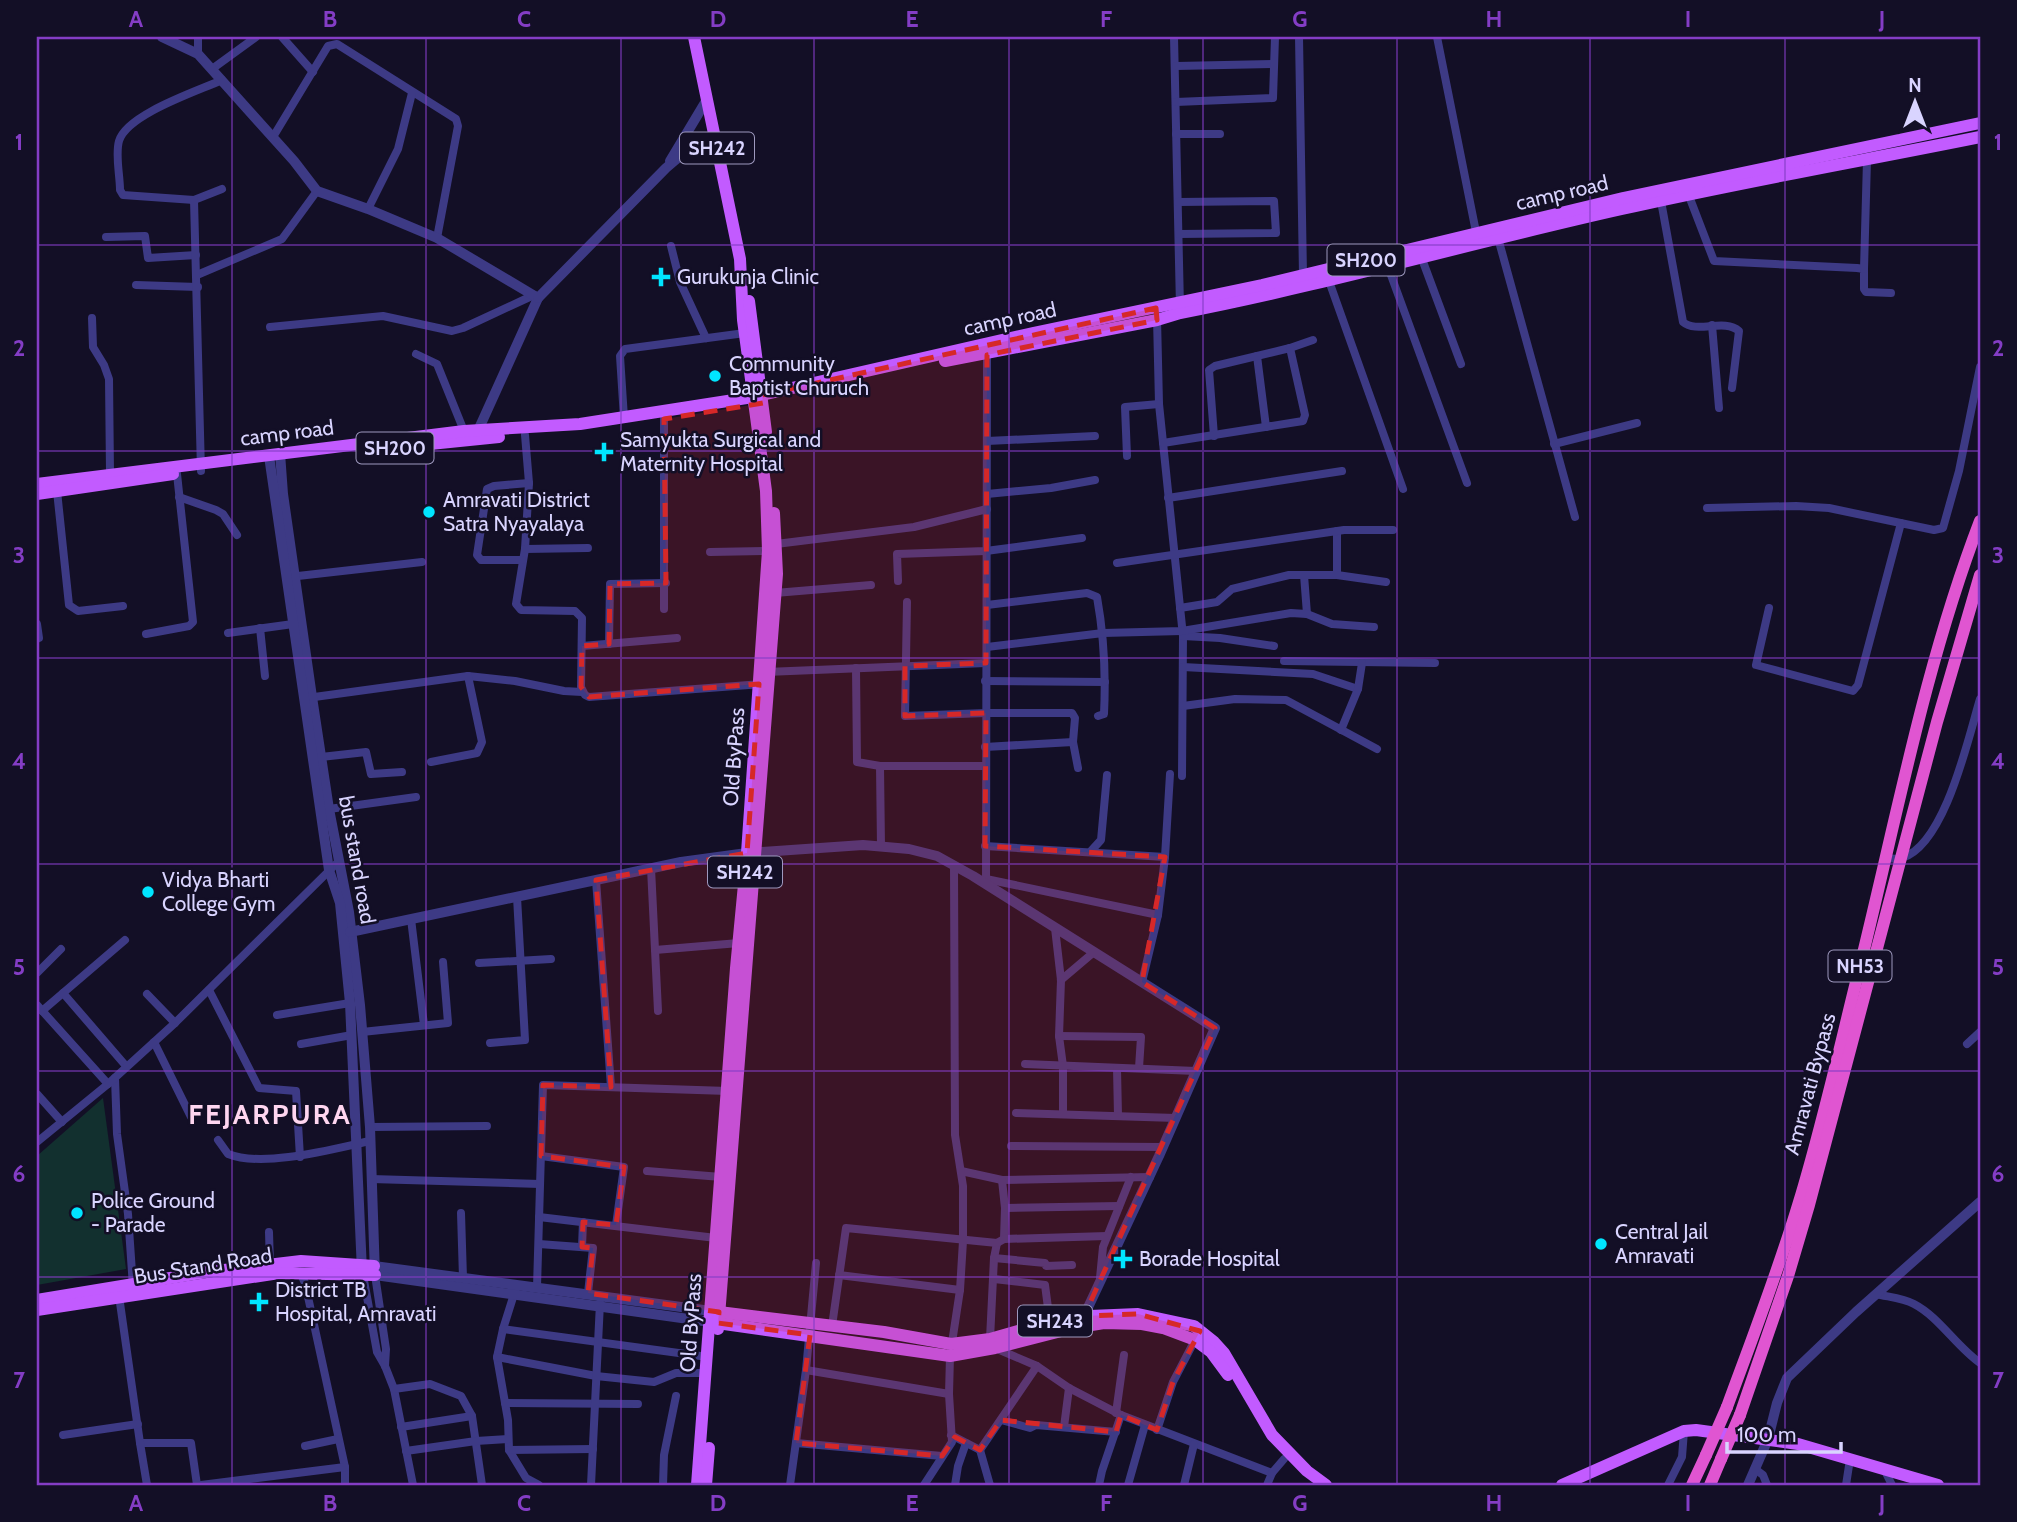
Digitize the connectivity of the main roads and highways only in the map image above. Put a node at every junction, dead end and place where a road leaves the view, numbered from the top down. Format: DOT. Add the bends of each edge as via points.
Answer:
graph roads {
  1 [pos="694,37"];
  2 [pos="1980,123"];
  3 [pos="1980,137"];
  4 [pos="740,260"];
  5 [pos="1180,308"];
  6 [pos="1156,314"];
  7 [pos="758,400"];
  8 [pos="476,434"];
  9 [pos="275,458"];
  10 [pos="201,467"];
  11 [pos="37,484"];
  12 [pos="37,494"];
  13 [pos="1980,521"];
  14 [pos="772,547"];
  15 [pos="1980,575"];
  16 [pos="764,678"];
  17 [pos="752,853"];
  18 [pos="741,968"];
  19 [pos="133,1289"];
  20 [pos="119,1292"];
  21 [pos="37,1300"];
  22 [pos="37,1310"];
  23 [pos="715,1317"];
  24 [pos="810,1329"];
  25 [pos="1198,1335"];
  26 [pos="992,1343"];
  27 [pos="951,1350"];
  28 [pos="697,1485"];
  29 [pos="706,1485"];
  30 [pos="1313,1485"];
  31 [pos="1326,1485"];
  32 [pos="1562,1485"];
  33 [pos="1692,1485"];
  34 [pos="1710,1485"];
  35 [pos="1938,1485"];
  1 -- 4 [label="main road, Old ByPass / SH242"];
  2 -- 5 [label="main road, camp road / SH200" via="1623,198"];
  3 -- 5 [label="main road, camp road / SH200" via="1498,237 1329,281"];
  4 -- 7 [label="main road" via="751,314"];
  4 -- 7 [label="main road, Old ByPass / SH242" via="745,333"];
  5 -- 6 [label="main road, camp road / SH200"];
  6 -- 7 [label="main road, camp road / SH200" via="987,355"];
  6 -- 7 [label="main road, camp road / SH200" via="1021,336"];
  7 -- 8 [label="main road, camp road / SH200"];
  7 -- 8 [label="main road, camp road / SH200" via="581,431"];
  7 -- 14 [label="main road, Old ByPass / SH242"];
  8 -- 9 [label="main road, camp road / SH200"];
  8 -- 9 [label="main road, camp road / SH200" via="464,431"];
  9 -- 10 [label="main road, camp road / SH200"];
  10 -- 11 [label="main road, camp road / SH200"];
  10 -- 12 [label="main road, camp road / SH200"];
  13 -- 33 [label="highway, Amravati Bypass / NH53, bridge" via="1945,618 1799,1201 1727,1408"];
  14 -- 16 [label="main road, Old ByPass / SH242"];
  14 -- 16 [label="main road" via="775,593"];
  15 -- 34 [label="highway, Amravati Bypass / NH53, bridge" via="1788,1276 1740,1415"];
  16 -- 17 [label="main road, Old ByPass / SH242"];
  17 -- 18 [label="main road"];
  17 -- 18 [label="main road, Old ByPass / SH242" via="739,943"];
  18 -- 23 [label="main road"];
  18 -- 23 [label="main road, Old ByPass / SH242" via="716,1238"];
  19 -- 19 [label="main road, Bus Stand Road" via="301,1261 368,1270 279,1273"];
  19 -- 20 [label="main road, Bus Stand Road"];
  20 -- 21 [label="main road, Bus Stand Road"];
  20 -- 22 [label="main road, Bus Stand Road"];
  23 -- 24 [label="main road, SH243"];
  23 -- 28 [label="main road, Old ByPass / SH242"];
  23 -- 29 [label="main road"];
  24 -- 27 [label="main road, SH243"];
  24 -- 27 [label="main road, SH243" via="832,1326 884,1332"];
  25 -- 26 [label="main road, SH243" via="1122,1322"];
  25 -- 26 [label="main road, SH243" via="1194,1326 1138,1314 1066,1317"];
  25 -- 30 [label="main road, SH243" via="1273,1446"];
  25 -- 31 [label="main road, SH243" via="1224,1353 1272,1434"];
  26 -- 27 [label="main road, SH243"];
  32 -- 35 [label="main road" via="1684,1431 1696,1430 1798,1444"];
}
